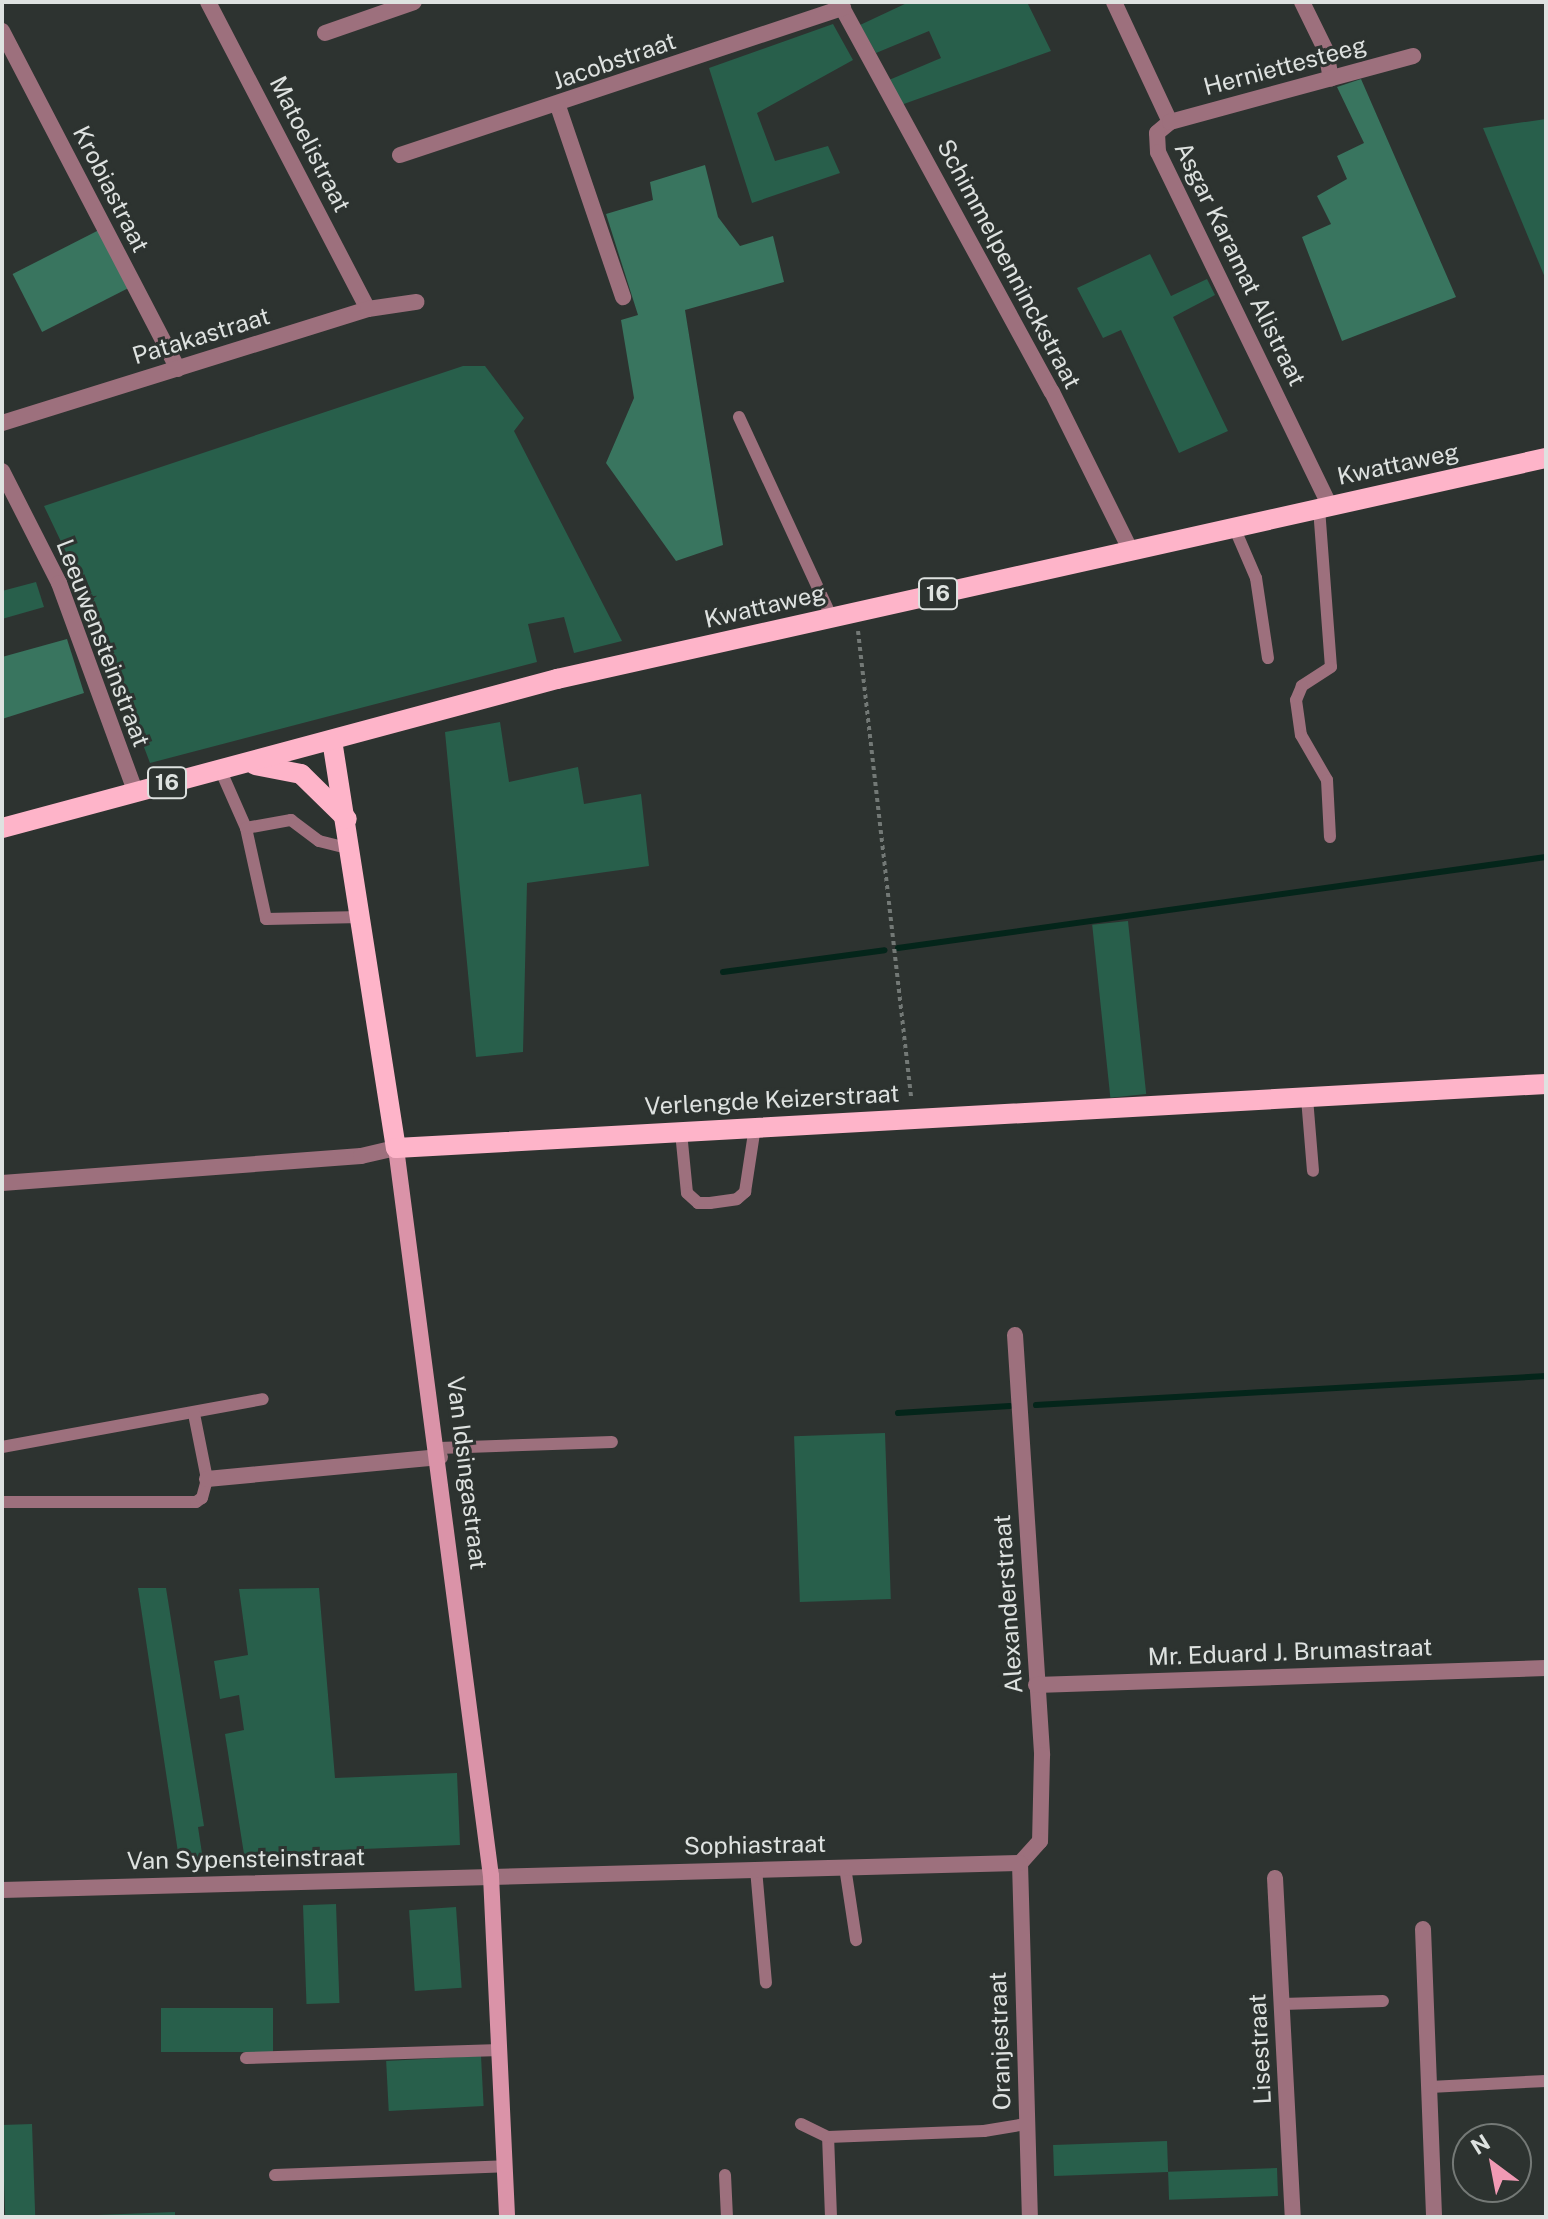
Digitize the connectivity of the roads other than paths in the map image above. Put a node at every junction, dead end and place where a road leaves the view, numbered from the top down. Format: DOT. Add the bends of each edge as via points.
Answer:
graph roads {
  1 [pos="208,2"];
  2 [pos="414,2"];
  3 [pos="1114,2"];
  4 [pos="1302,2"];
  5 [pos="841,5"];
  6 [pos="2,31"];
  7 [pos="325,33"];
  8 [pos="1413,56"];
  9 [pos="1331,79"];
  10 [pos="558,106"];
  11 [pos="1170,122"];
  12 [pos="400,155"];
  13 [pos="623,297"];
  14 [pos="416,302"];
  15 [pos="368,309"];
  16 [pos="178,369"];
  17 [pos="739,417"];
  18 [pos="2,423"];
  19 [pos="1546,458"];
  20 [pos="2,471"];
  21 [pos="1325,507"];
  22 [pos="1234,527"];
  23 [pos="1131,551"];
  24 [pos="832,618"];
  25 [pos="1268,658"];
  26 [pos="332,740"];
  27 [pos="227,767"];
  28 [pos="135,791"];
  29 [pos="347,819"];
  30 [pos="2,828"];
  31 [pos="246,828"];
  32 [pos="1330,837"];
  33 [pos="351,849"];
  34 [pos="361,917"];
  35 [pos="1546,1084"];
  36 [pos="1307,1098"];
  37 [pos="755,1127"];
  38 [pos="681,1132"];
  39 [pos="396,1148"];
  40 [pos="1313,1171"];
  41 [pos="2,1183"];
  42 [pos="1015,1335"];
  43 [pos="263,1399"];
  44 [pos="194,1414"];
  45 [pos="612,1442"];
  46 [pos="2,1447"];
  47 [pos="439,1453"];
  48 [pos="207,1479"];
  49 [pos="2,1502"];
  50 [pos="1546,1668"];
  51 [pos="1036,1685"];
  52 [pos="1020,1863"];
  53 [pos="845,1867"];
  54 [pos="756,1869"];
  55 [pos="491,1876"];
  56 [pos="1275,1878"];
  57 [pos="2,1890"];
  58 [pos="1423,1929"];
  59 [pos="856,1940"];
  60 [pos="766,1983"];
  61 [pos="1383,2001"];
  62 [pos="1282,2004"];
  63 [pos="500,2050"];
  64 [pos="246,2058"];
  65 [pos="1546,2081"];
  66 [pos="1430,2087"];
  67 [pos="801,2124"];
  68 [pos="1026,2124"];
  69 [pos="828,2137"];
  70 [pos="505,2166"];
  71 [pos="275,2175"];
  72 [pos="725,2175"];
  73 [pos="507,2217"];
  74 [pos="727,2217"];
  75 [pos="831,2217"];
  76 [pos="1030,2217"];
  77 [pos="1293,2217"];
  78 [pos="1434,2217"];
  1 -- 15 [label="street, Matoelistraat"];
  2 -- 7 [label="street"];
  3 -- 11 [label="street, Asgar Karamat Alistraat"];
  4 -- 9 [label="street" via="1326,51"];
  5 -- 10 [label="street, Jacobstraat"];
  5 -- 23 [label="street, Schimmelpenninckstraat" via="1052,392"];
  6 -- 16 [label="street, Krobiastraat"];
  8 -- 9 [label="street, Herniettesteeg"];
  9 -- 11 [label="street, Herniettesteeg"];
  10 -- 12 [label="street, Jacobstraat"];
  10 -- 13 [label="street"];
  11 -- 21 [label="street, Asgar Karamat Alistraat" via="1157,133 1158,152"];
  14 -- 15 [label="street, Patakastraat"];
  15 -- 16 [label="street, Patakastraat"];
  16 -- 18 [label="street, Patakastraat"];
  17 -- 24 [label="lane"];
  19 -- 21 [label="main road, Kwattaweg / 16"];
  20 -- 28 [label="street, Leeuwensteinstraat" via="59,583"];
  21 -- 22 [label="main road, Kwattaweg / 16"];
  21 -- 32 [label="lane" via="1331,667 1302,686 1296,700 1301,735 1327,780"];
  22 -- 23 [label="main road, Kwattaweg / 16"];
  22 -- 25 [label="lane" via="1256,578"];
  23 -- 24 [label="main road, Kwattaweg / 16"];
  24 -- 26 [label="main road, Kwattaweg / 16" via="557,679"];
  26 -- 27 [label="main road, Kwattaweg / 16"];
  26 -- 29 [label="main road, Van Idsingastraat"];
  27 -- 28 [label="main road, Kwattaweg / 16"];
  27 -- 29 [label="main road" via="294,771"];
  27 -- 31 [label="lane"];
  28 -- 30 [label="main road, Kwattaweg / 16"];
  29 -- 33 [label="main road, Van Idsingastraat"];
  31 -- 33 [label="lane" via="291,820 322,843"];
  31 -- 34 [label="lane" via="266,919"];
  33 -- 34 [label="main road, Van Idsingastraat"];
  34 -- 39 [label="main road, Van Idsingastraat"];
  35 -- 36 [label="main road, Verlengde Keizerstraat"];
  36 -- 37 [label="main road, Verlengde Keizerstraat"];
  36 -- 40 [label="lane"];
  37 -- 38 [label="main road, Verlengde Keizerstraat"];
  37 -- 38 [label="lane" via="745,1192 737,1199 710,1203 698,1203 687,1193"];
  38 -- 39 [label="main road, Verlengde Keizerstraat"];
  39 -- 41 [label="street, Verlengde Keizerstraat" via="361,1156"];
  39 -- 47 [label="main road, Van Idsingastraat"];
  42 -- 51 [label="street, Alexanderstraat"];
  43 -- 44 [label="lane"];
  44 -- 46 [label="lane"];
  44 -- 48 [label="lane"];
  45 -- 47 [label="lane"];
  47 -- 48 [label="street"];
  47 -- 55 [label="main road, Van Idsingastraat"];
  48 -- 49 [label="lane" via="202,1498 188,1503"];
  50 -- 51 [label="street, Mr. Eduard J. Brumastraat"];
  51 -- 52 [label="street, Alexanderstraat" via="1040,1841"];
  52 -- 53 [label="street, Sophiastraat"];
  52 -- 68 [label="street, Oranjestraat"];
  53 -- 54 [label="street, Sophiastraat"];
  53 -- 59 [label="lane"];
  54 -- 55 [label="street, Sophiastraat"];
  54 -- 60 [label="lane"];
  55 -- 57 [label="street, Van Sypensteinstraat"];
  55 -- 63 [label="main road, Van Idsingastraat"];
  56 -- 62 [label="street, Lisestraat"];
  58 -- 66 [label="street"];
  61 -- 62 [label="lane"];
  62 -- 77 [label="street, Lisestraat"];
  63 -- 64 [label="lane"];
  63 -- 70 [label="main road, Van Idsingastraat"];
  65 -- 66 [label="lane"];
  66 -- 78 [label="street"];
  67 -- 69 [label="lane"];
  68 -- 69 [label="lane" via="984,2131"];
  68 -- 76 [label="street, Oranjestraat"];
  69 -- 75 [label="lane"];
  70 -- 71 [label="lane"];
  70 -- 73 [label="main road, Van Idsingastraat"];
  72 -- 74 [label="lane"];
}
